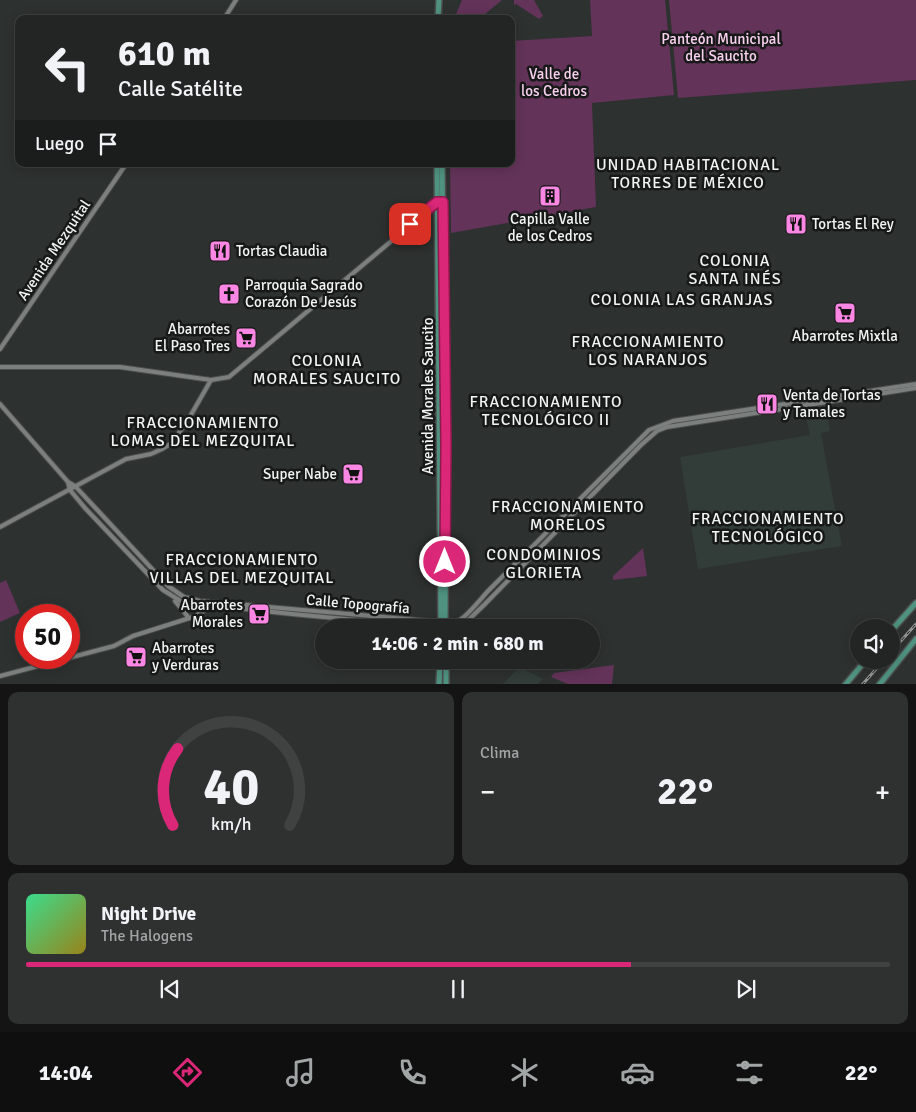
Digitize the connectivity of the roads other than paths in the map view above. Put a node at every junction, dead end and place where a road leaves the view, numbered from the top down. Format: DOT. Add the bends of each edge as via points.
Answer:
graph roads {
  1 [pos="236,0"];
  2 [pos="438,0"];
  3 [pos="227,15"];
  4 [pos="438,15"];
  5 [pos="124,167"];
  6 [pos="437,167"];
  7 [pos="442,167"];
  8 [pos="440,202"];
  9 [pos="0,349"];
  10 [pos="0,367"];
  11 [pos="211,380"];
  12 [pos="916,384"];
  13 [pos="916,388"];
  14 [pos="0,404"];
  15 [pos="68,482"];
  16 [pos="75,486"];
  17 [pos="70,490"];
  18 [pos="0,527"];
  19 [pos="172,597"];
  20 [pos="480,600"];
  21 [pos="214,603"];
  22 [pos="916,603"];
  23 [pos="484,604"];
  24 [pos="208,608"];
  25 [pos="189,618"];
  26 [pos="348,619"];
  27 [pos="367,619"];
  28 [pos="443,619"];
  29 [pos="460,619"];
  30 [pos="469,619"];
  31 [pos="900,621"];
  32 [pos="916,639"];
  33 [pos="440,669"];
  34 [pos="446,669"];
  35 [pos="858,669"];
  36 [pos="0,676"];
  37 [pos="439,684"];
  38 [pos="446,684"];
  39 [pos="845,684"];
  40 [pos="879,684"];
  1 -- 3 [label="street"];
  2 -- 4 [label="main road"];
  5 -- 9 [label="street, Avenida Mezquital"];
  6 -- 8 [label="main road, Avenida Morales Saucito"];
  7 -- 8 [label="main road, Avenida Morales Saucito"];
  8 -- 11 [label="street" via="232,375"];
  8 -- 28 [label="main road, Avenida Morales Saucito" via="438,366"];
  10 -- 11 [label="street" via="120,367"];
  11 -- 16 [label="street" via="172,443 151,454 126,459"];
  12 -- 20 [label="street" via="673,421 649,430"];
  13 -- 23 [label="street" via="657,431"];
  14 -- 15 [label="street"];
  15 -- 16 [label="street, Calle Topografía"];
  15 -- 17 [label="street"];
  16 -- 17 [label="street"];
  16 -- 21 [label="street, Calle Topografía" via="168,586 192,600"];
  17 -- 18 [label="street"];
  17 -- 19 [label="street"];
  19 -- 24 [label="street, Calle Topografía" via="187,605"];
  19 -- 25 [label="street"];
  20 -- 23 [label="street"];
  20 -- 29 [label="street"];
  21 -- 24 [label="street"];
  21 -- 27 [label="street, Calle Topografía"];
  22 -- 31 [label="main road"];
  23 -- 30 [label="street"];
  24 -- 25 [label="street"];
  24 -- 26 [label="street, Calle Topografía"];
  25 -- 36 [label="street" via="133,636 114,646"];
  32 -- 40 [label="main road"];
  33 -- 37 [label="main road"];
  34 -- 38 [label="main road"];
  35 -- 39 [label="main road"];
}
